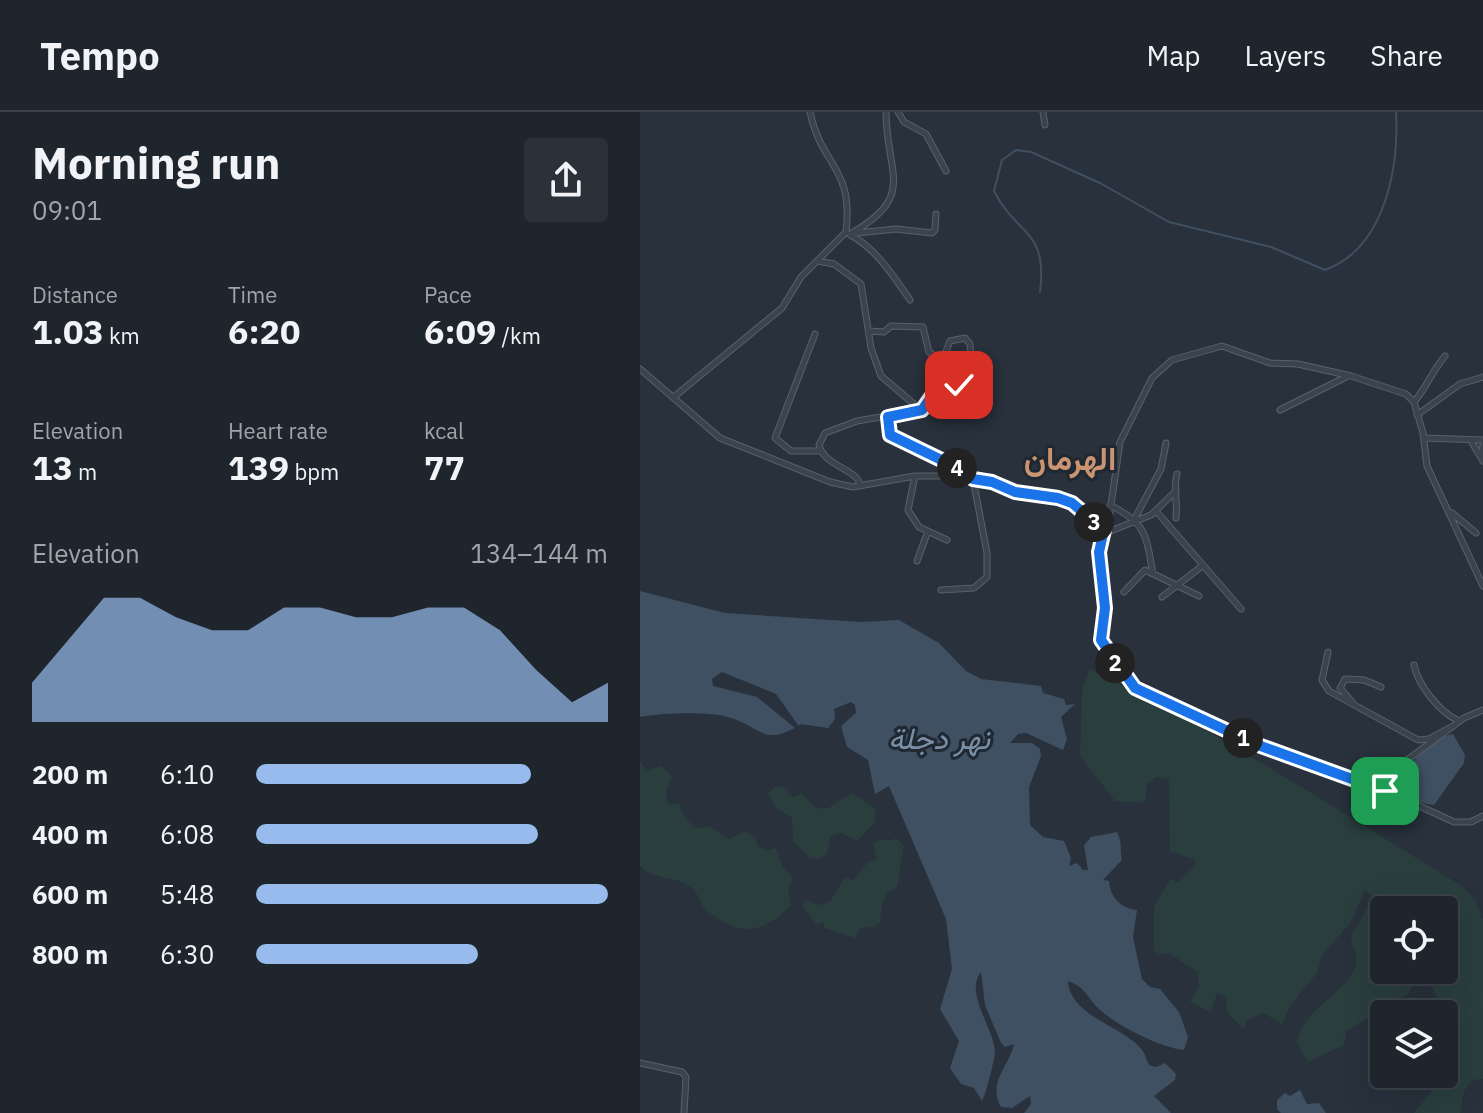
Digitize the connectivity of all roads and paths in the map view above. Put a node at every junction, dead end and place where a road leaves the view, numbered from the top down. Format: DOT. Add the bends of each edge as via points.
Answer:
graph roads {
  1 [pos="810,112"];
  2 [pos="886,112"];
  3 [pos="898,112"];
  4 [pos="1043,112"];
  5 [pos="1045,125"];
  6 [pos="946,171"];
  7 [pos="936,214"];
  8 [pos="850,233"];
  9 [pos="817,261"];
  10 [pos="910,300"];
  11 [pos="869,331"];
  12 [pos="815,334"];
  13 [pos="1445,356"];
  14 [pos="640,369"];
  15 [pos="1351,376"];
  16 [pos="1483,377"];
  17 [pos="675,396"];
  18 [pos="1414,402"];
  19 [pos="922,410"];
  20 [pos="1280,410"];
  21 [pos="1417,415"];
  22 [pos="888,417"];
  23 [pos="1424,438"];
  24 [pos="1479,440"];
  25 [pos="1166,443"];
  26 [pos="820,451"];
  27 [pos="1482,459"];
  28 [pos="1177,474"];
  29 [pos="915,476"];
  30 [pos="973,479"];
  31 [pos="860,486"];
  32 [pos="1176,491"];
  33 [pos="1110,505"];
  34 [pos="1156,511"];
  35 [pos="1451,512"];
  36 [pos="1176,518"];
  37 [pos="1136,520"];
  38 [pos="928,531"];
  39 [pos="1104,532"];
  40 [pos="1476,533"];
  41 [pos="947,540"];
  42 [pos="917,561"];
  43 [pos="1202,566"];
  44 [pos="1153,574"];
  45 [pos="1483,586"];
  46 [pos="1176,587"];
  47 [pos="941,590"];
  48 [pos="1124,592"];
  49 [pos="1199,596"];
  50 [pos="1162,597"];
  51 [pos="1241,609"];
  52 [pos="1328,652"];
  53 [pos="1414,665"];
  54 [pos="1381,687"];
  55 [pos="1354,703"];
  56 [pos="1483,710"];
  57 [pos="1457,723"];
  58 [pos="1389,792"];
  59 [pos="1483,816"];
  60 [pos="640,1063"];
  61 [pos="684,1113"];
  1 -- 8 [label="street" via="820,144 846,185"];
  2 -- 8 [label="street" via="895,181 885,211"];
  3 -- 6 [label="street" via="904,122 926,134"];
  4 -- 5 [label="street"];
  7 -- 8 [label="street" via="932,233"];
  8 -- 9 [label="street"];
  8 -- 10 [label="street" via="899,280"];
  9 -- 11 [label="street" via="834,264 861,284"];
  9 -- 17 [label="street" via="782,308"];
  11 -- 19 [label="street" via="881,376"];
  11 -- 19 [label="street" via="923,327 929,352 938,358 952,340 969,342 972,388 940,388"];
  12 -- 26 [label="street" via="775,438 791,451"];
  13 -- 18 [label="street"];
  14 -- 17 [label="street"];
  15 -- 18 [label="street"];
  15 -- 20 [label="street"];
  15 -- 33 [label="street" via="1270,363 1222,346 1167,362 1152,378 1122,436"];
  16 -- 21 [label="street" via="1460,384"];
  17 -- 31 [label="street" via="732,445 837,485"];
  18 -- 21 [label="street"];
  19 -- 22 [label="street"];
  21 -- 23 [label="street"];
  22 -- 26 [label="street" via="832,429 821,439"];
  22 -- 30 [label="street" via="894,439"];
  23 -- 24 [label="street"];
  23 -- 35 [label="street" via="1427,466"];
  24 -- 27 [label="street"];
  24 -- 27 [label="street"];
  25 -- 37 [label="street" via="1161,469"];
  26 -- 31 [label="street" via="860,480"];
  28 -- 32 [label="street"];
  29 -- 30 [label="street"];
  29 -- 31 [label="street"];
  29 -- 38 [label="street" via="908,510"];
  30 -- 39 [label="street" via="1072,503"];
  30 -- 47 [label="street" via="987,577 974,588"];
  32 -- 34 [label="street"];
  32 -- 36 [label="street"];
  33 -- 37 [label="street"];
  33 -- 39 [label="street"];
  34 -- 37 [label="street"];
  34 -- 43 [label="street"];
  35 -- 40 [label="street"];
  35 -- 45 [label="street"];
  37 -- 39 [label="street"];
  37 -- 44 [label="street" via="1146,538"];
  38 -- 41 [label="street"];
  38 -- 42 [label="street"];
  39 -- 58 [label="street" via="1099,552 1105,608 1101,640 1130,684 1258,745"];
  43 -- 46 [label="street"];
  43 -- 51 [label="street"];
  44 -- 46 [label="street"];
  44 -- 48 [label="street" via="1143,571"];
  46 -- 49 [label="street"];
  46 -- 50 [label="street"];
  52 -- 55 [label="street" via="1324,686"];
  53 -- 57 [label="street" via="1420,681"];
  54 -- 55 [label="street" via="1364,680 1342,681 1340,688"];
  55 -- 57 [label="street" via="1422,740"];
  56 -- 57 [label="street"];
  57 -- 58 [label="street" via="1407,760"];
  58 -- 59 [label="street" via="1454,822"];
  60 -- 61 [label="street" via="682,1072"];
}
